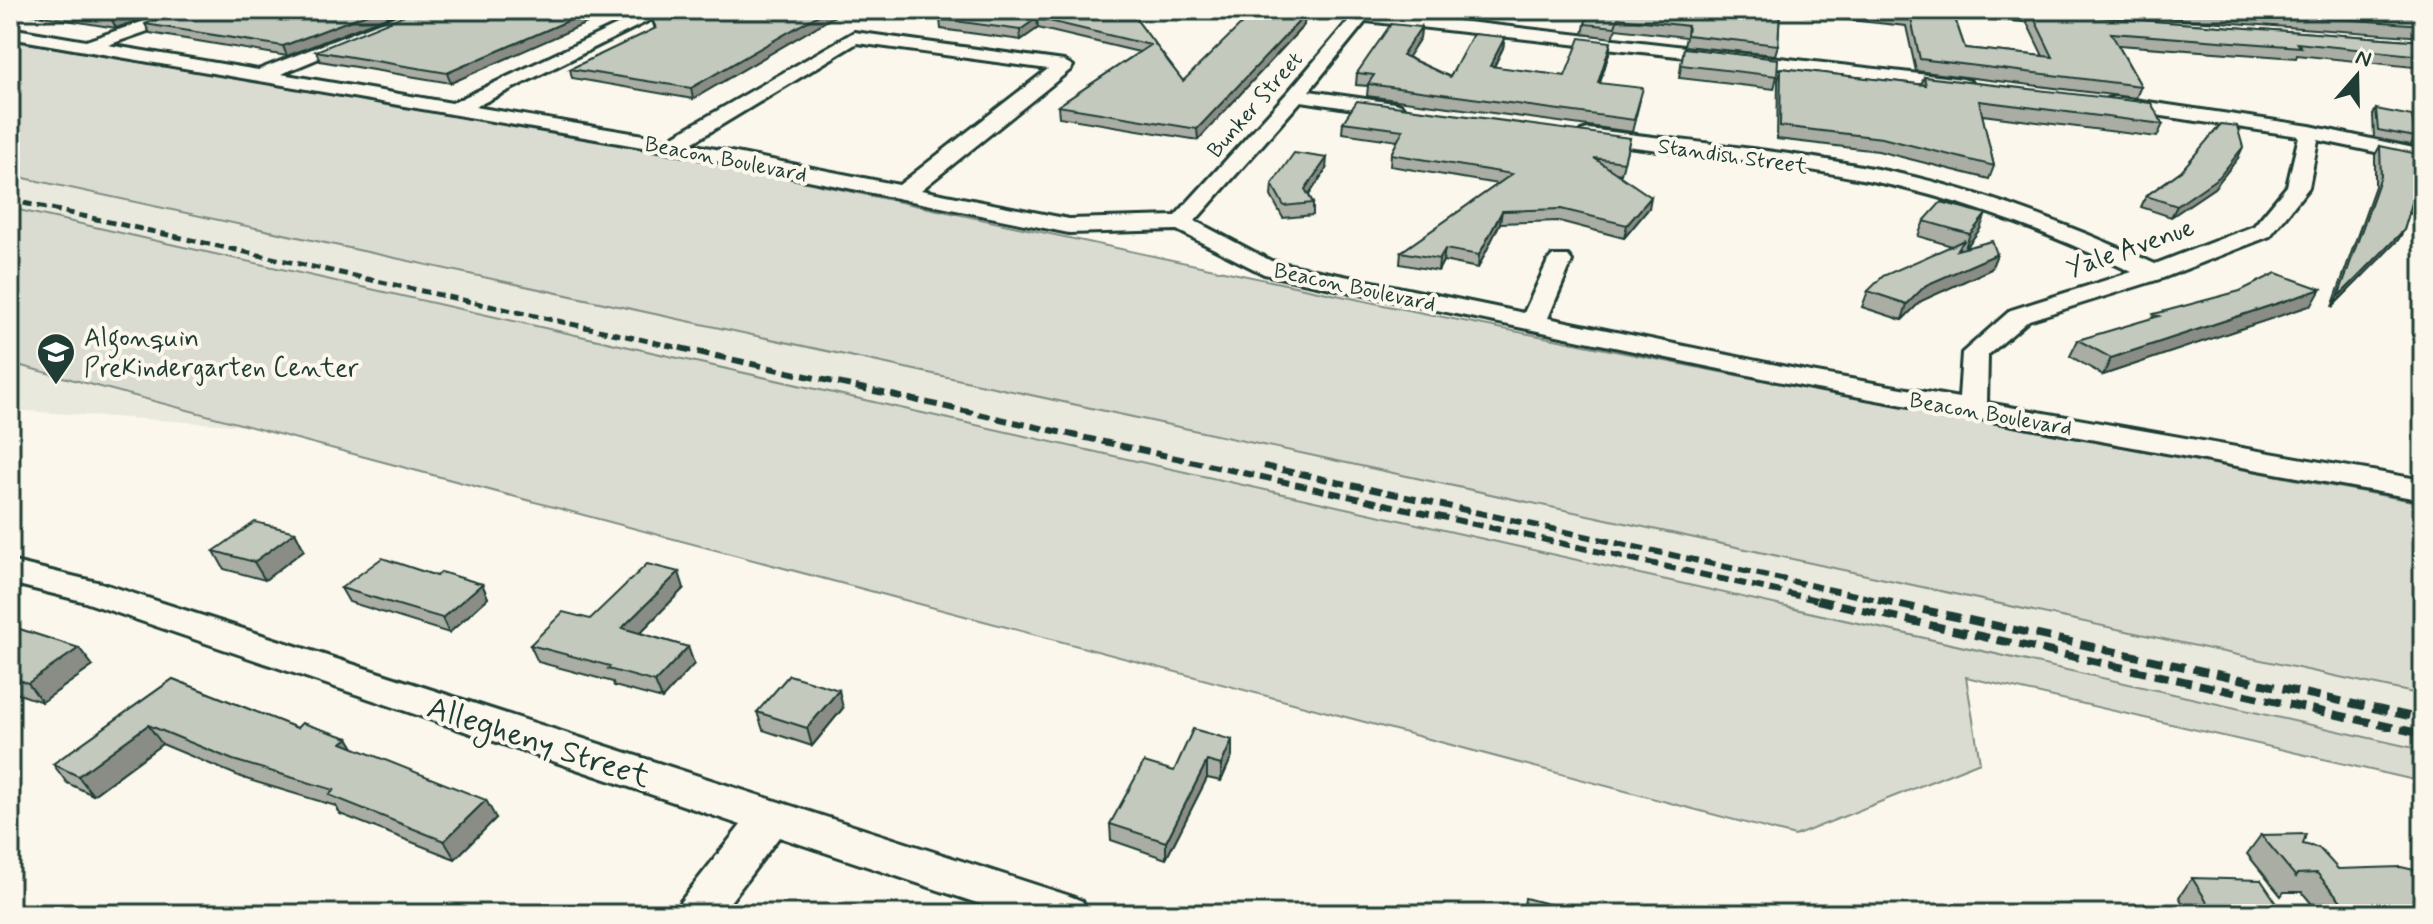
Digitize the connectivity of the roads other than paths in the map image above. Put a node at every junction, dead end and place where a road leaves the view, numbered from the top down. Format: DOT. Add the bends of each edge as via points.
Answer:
graph roads {
  1 [pos="193,10"];
  2 [pos="427,10"];
  3 [pos="662,10"];
  4 [pos="1318,10"];
  5 [pos="1963,10"];
  6 [pos="1362,15"];
  7 [pos="2085,20"];
  8 [pos="10,33"];
  9 [pos="87,46"];
  10 [pos="261,76"];
  11 [pos="1975,87"];
  12 [pos="1296,95"];
  13 [pos="2101,101"];
  14 [pos="455,109"];
  15 [pos="1419,112"];
  16 [pos="2310,132"];
  17 [pos="1574,133"];
  18 [pos="671,146"];
  19 [pos="2423,156"];
  20 [pos="903,193"];
  21 [pos="1181,223"];
  22 [pos="1560,261"];
  23 [pos="2154,273"];
  24 [pos="1532,324"];
  25 [pos="1973,410"];
  26 [pos="2423,490"];
  27 [pos="10,572"];
  28 [pos="770,818"];
  29 [pos="696,914"];
  30 [pos="1067,914"];
  1 -- 9 [label="street"];
  2 -- 10 [label="street"];
  3 -- 14 [label="street"];
  4 -- 6 [label="street"];
  5 -- 7 [label="street"];
  6 -- 11 [label="street" via="1538,27"];
  6 -- 12 [label="street, Bunker Street"];
  8 -- 9 [label="street, Beacon Boulevard"];
  9 -- 10 [label="street, Beacon Boulevard"];
  10 -- 14 [label="street, Beacon Boulevard"];
  12 -- 15 [label="street"];
  12 -- 21 [label="street, Bunker Street"];
  13 -- 16 [label="street"];
  14 -- 18 [label="street, Beacon Boulevard"];
  16 -- 19 [label="street"];
  16 -- 23 [label="street, Yale Avenue" via="2298,187 2262,231"];
  17 -- 23 [label="street, Standish Street" via="1914,184 2035,220"];
  18 -- 20 [label="street, Beacon Boulevard"];
  18 -- 20 [label="street" via="854,37 1064,66"];
  20 -- 21 [label="street, Beacon Boulevard" via="1069,226"];
  21 -- 24 [label="street, Beacon Boulevard" via="1264,267"];
  22 -- 24 [label="street"];
  23 -- 25 [label="street, Yale Avenue" via="2020,315 1975,353"];
  24 -- 25 [label="street, Beacon Boulevard"];
  25 -- 26 [label="street, Beacon Boulevard"];
  27 -- 28 [label="street, Allegheny Street" via="89,591"];
  28 -- 29 [label="street"];
  28 -- 30 [label="street, Allegheny Street"];
}
